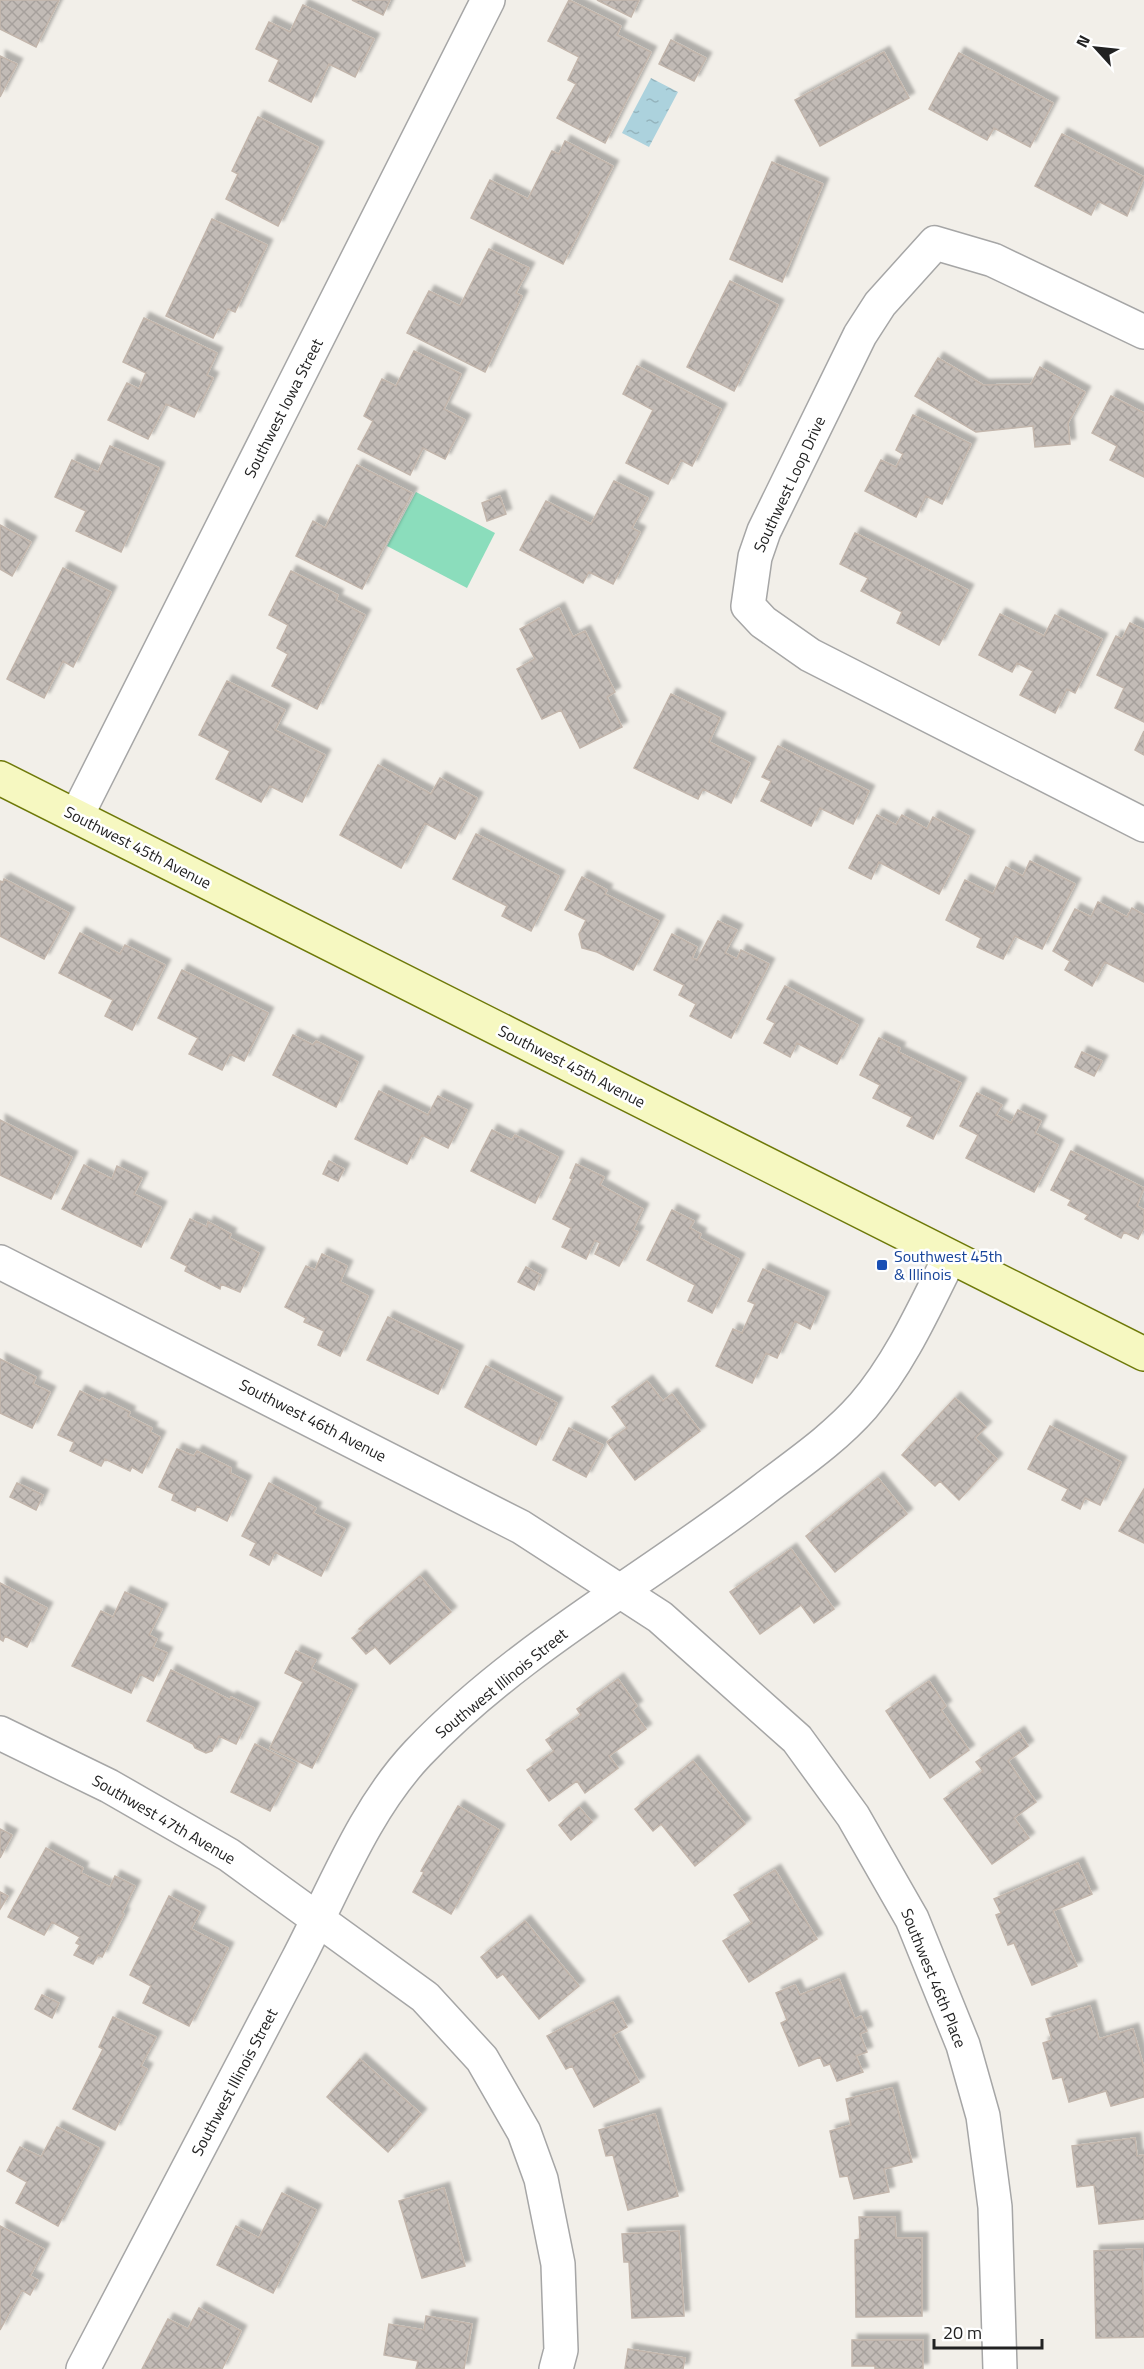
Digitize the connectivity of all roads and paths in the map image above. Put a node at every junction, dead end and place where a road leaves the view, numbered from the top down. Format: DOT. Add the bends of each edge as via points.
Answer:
graph roads {
  1 [pos="488,0"];
  2 [pos="1144,332"];
  3 [pos="0,778"];
  4 [pos="77,816"];
  5 [pos="1144,825"];
  6 [pos="950,1257"];
  7 [pos="0,1262"];
  8 [pos="1144,1354"];
  9 [pos="620,1590"];
  10 [pos="0,1733"];
  11 [pos="319,1920"];
  12 [pos="83,2369"];
  13 [pos="556,2369"];
  14 [pos="1000,2369"];
  1 -- 4 [label="street, Southwest Iowa Street"];
  2 -- 5 [label="street, Southwest Loop Drive" via="993,260 935,243 880,304 860,335 764,531 755,557 748,606 763,622 810,655"];
  3 -- 4 [label="street, Southwest 45th Avenue"];
  4 -- 6 [label="street, Southwest 45th Avenue"];
  6 -- 8 [label="street, Southwest 45th Avenue"];
  6 -- 9 [label="street, Southwest Illinois Street" via="887,1374 841,1429 708,1532"];
  7 -- 9 [label="street, Southwest 46th Avenue" via="501,1517"];
  9 -- 11 [label="street, Southwest Illinois Street" via="469,1705 416,1755 379,1805"];
  9 -- 14 [label="street, Southwest 46th Place" via="687,1640 797,1739 853,1816 912,1919 963,2045 983,2116 995,2207"];
  10 -- 11 [label="street, Southwest 47th Avenue" via="109,1785 229,1855"];
  11 -- 12 [label="street, Southwest Illinois Street"];
  11 -- 13 [label="street, Southwest 47th Avenue" via="425,1997 482,2059 524,2132 541,2179 558,2264 561,2350"];
}
